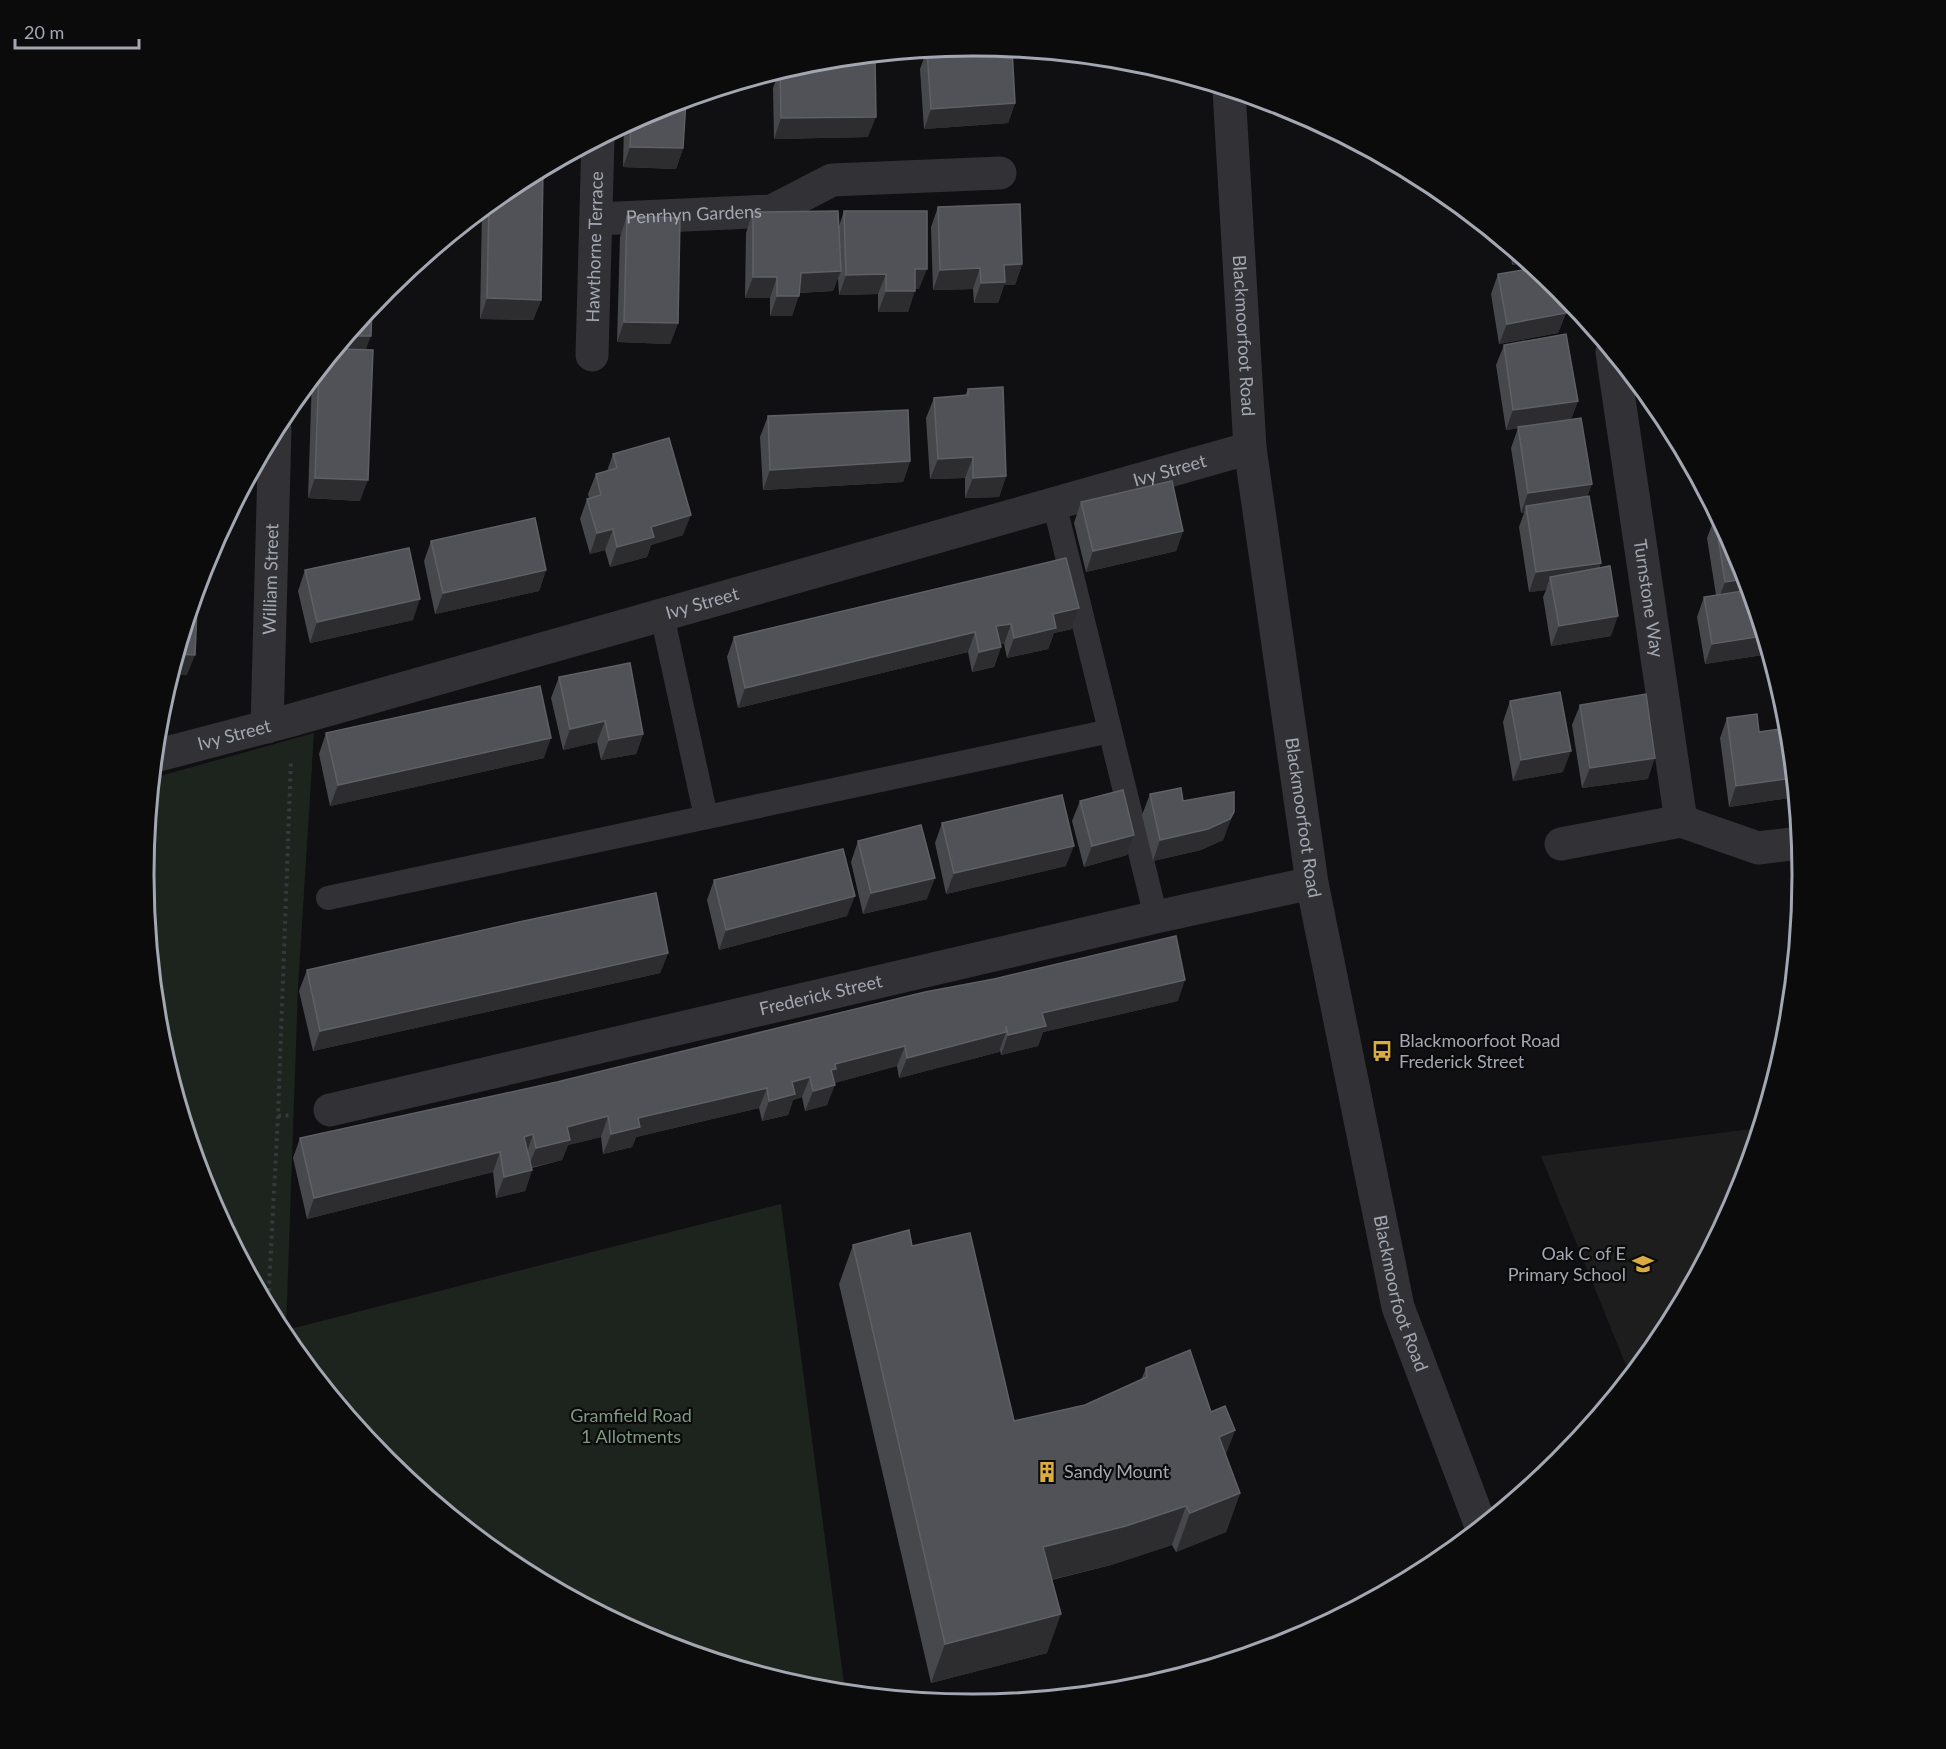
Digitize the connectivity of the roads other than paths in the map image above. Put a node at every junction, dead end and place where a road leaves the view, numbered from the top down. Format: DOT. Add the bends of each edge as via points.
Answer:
graph roads {
  1 [pos="1229,97"];
  2 [pos="598,147"];
  3 [pos="1000,173"];
  4 [pos="596,219"];
  5 [pos="592,355"];
  6 [pos="1620,372"];
  7 [pos="275,446"];
  8 [pos="1250,448"];
  9 [pos="1054,503"];
  10 [pos="662,615"];
  11 [pos="280,723"];
  12 [pos="1110,731"];
  13 [pos="163,754"];
  14 [pos="706,817"];
  15 [pos="1681,821"];
  16 [pos="1561,844"];
  17 [pos="1791,844"];
  18 [pos="1312,883"];
  19 [pos="328,898"];
  20 [pos="1156,917"];
  21 [pos="330,1110"];
  22 [pos="1478,1519"];
  1 -- 8 [label="street, Blackmoorfoot Road"];
  2 -- 4 [label="street, Hawthorne Terrace"];
  3 -- 4 [label="street, Penrhyn Gardens" via="832,180 772,211"];
  4 -- 5 [label="street, Hawthorne Terrace"];
  6 -- 15 [label="street, Turnstone Way"];
  7 -- 11 [label="street, William Street"];
  8 -- 9 [label="street, Ivy Street"];
  8 -- 18 [label="street, Blackmoorfoot Road"];
  9 -- 10 [label="street, Ivy Street"];
  9 -- 12 [label="lane"];
  10 -- 11 [label="street, Ivy Street"];
  10 -- 14 [label="lane"];
  11 -- 13 [label="street, Ivy Street"];
  12 -- 14 [label="lane"];
  12 -- 20 [label="lane"];
  14 -- 19 [label="lane"];
  15 -- 16 [label="street"];
  15 -- 17 [label="street" via="1758,848"];
  18 -- 20 [label="street, Frederick Street"];
  18 -- 22 [label="street, Blackmoorfoot Road" via="1398,1307"];
  20 -- 21 [label="street, Frederick Street"];
}
